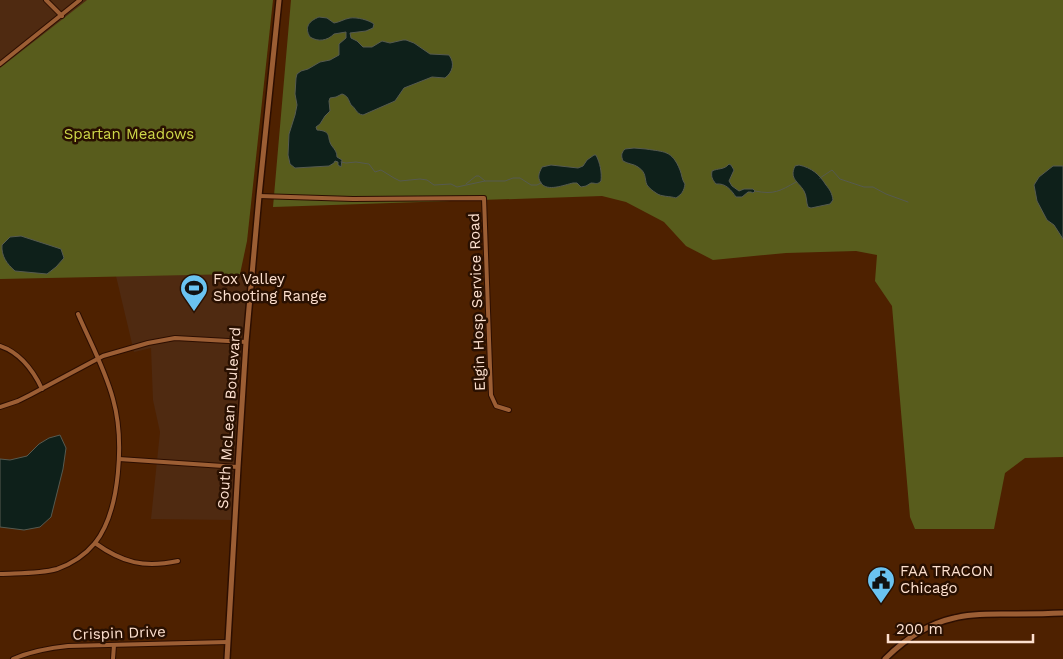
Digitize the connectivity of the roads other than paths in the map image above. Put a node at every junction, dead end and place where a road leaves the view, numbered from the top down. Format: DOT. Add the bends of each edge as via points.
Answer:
graph roads {
  1 [pos="46,0"];
  2 [pos="80,0"];
  3 [pos="279,0"];
  4 [pos="62,16"];
  5 [pos="0,64"];
  6 [pos="259,196"];
  7 [pos="78,314"];
  8 [pos="246,342"];
  9 [pos="0,346"];
  10 [pos="98,358"];
  11 [pos="42,389"];
  12 [pos="0,407"];
  13 [pos="509,410"];
  14 [pos="119,459"];
  15 [pos="238,467"];
  16 [pos="95,542"];
  17 [pos="178,561"];
  18 [pos="0,574"];
  19 [pos="1063,613"];
  20 [pos="228,642"];
  21 [pos="114,644"];
  22 [pos="13,659"];
  23 [pos="113,659"];
  24 [pos="227,659"];
  25 [pos="885,659"];
  1 -- 4 [label="street"];
  2 -- 4 [label="street"];
  3 -- 6 [label="main road, South McLean Boulevard"];
  4 -- 5 [label="street"];
  6 -- 8 [label="main road, South McLean Boulevard"];
  6 -- 13 [label="street, Elgin Hosp Service Road" via="484,198 491,395 496,406"];
  7 -- 10 [label="street"];
  8 -- 10 [label="street" via="175,338 148,342"];
  8 -- 15 [label="main road, South McLean Boulevard"];
  9 -- 11 [label="street" via="24,360"];
  10 -- 11 [label="street"];
  10 -- 14 [label="street" via="115,407"];
  11 -- 12 [label="street"];
  14 -- 15 [label="street"];
  14 -- 16 [label="street" via="112,507"];
  15 -- 20 [label="main road, South McLean Boulevard"];
  16 -- 17 [label="street" via="117,557 135,562"];
  16 -- 18 [label="street" via="82,556 57,568"];
  19 -- 25 [label="main road" via="982,614 942,621 919,632"];
  20 -- 21 [label="street, Crispin Drive"];
  20 -- 24 [label="main road, South McLean Boulevard"];
  21 -- 22 [label="street, Crispin Drive" via="52,647"];
  21 -- 23 [label="street"];
}
